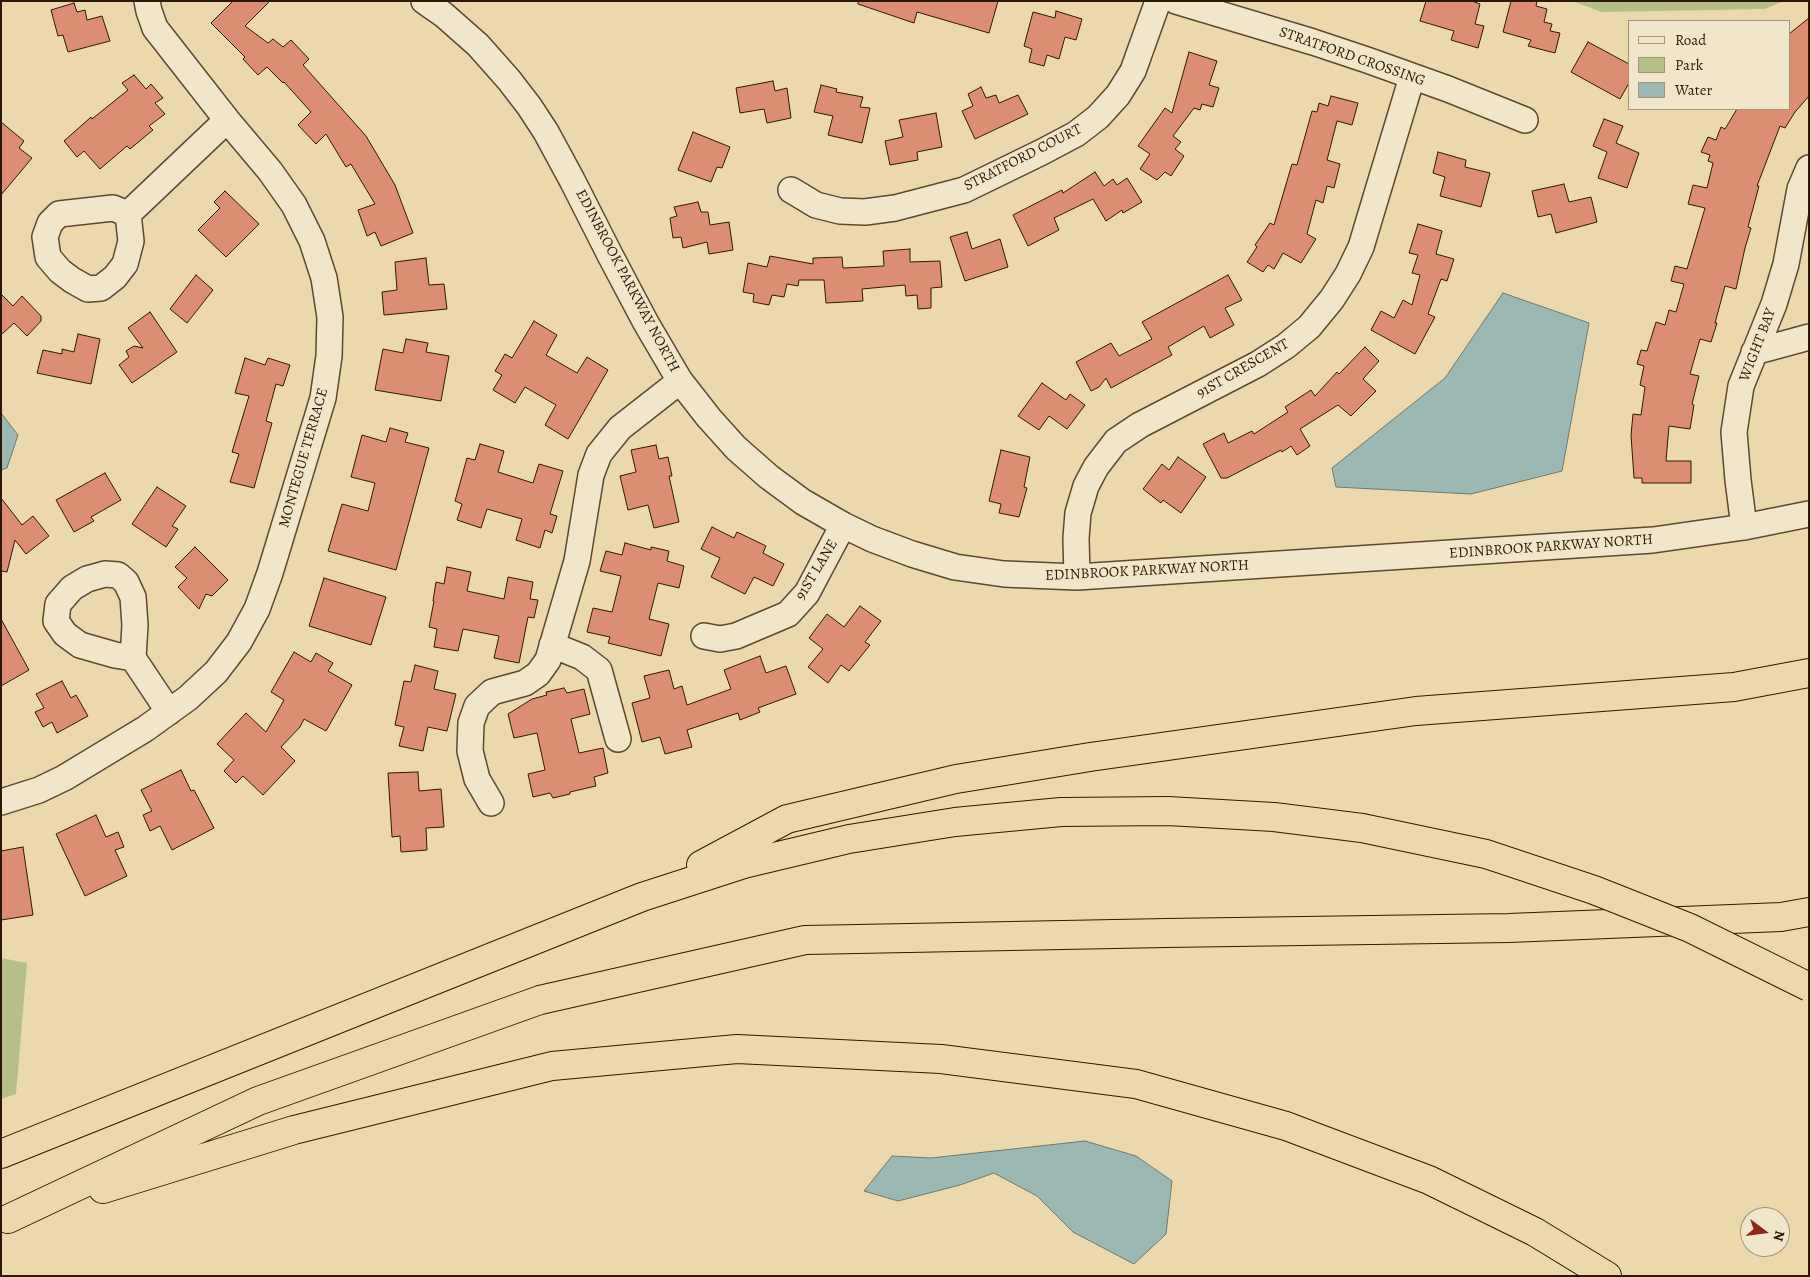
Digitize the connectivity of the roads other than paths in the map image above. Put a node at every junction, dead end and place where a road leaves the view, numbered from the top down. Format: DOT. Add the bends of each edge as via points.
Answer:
graph roads {
  1 [pos="147,1"];
  2 [pos="424,1"];
  3 [pos="1158,1"];
  4 [pos="1176,1"];
  5 [pos="1412,77"];
  6 [pos="227,120"];
  7 [pos="1525,120"];
  8 [pos="1809,168"];
  9 [pos="790,190"];
  10 [pos="1803,211"];
  11 [pos="128,214"];
  12 [pos="1809,337"];
  13 [pos="1754,352"];
  14 [pos="680,381"];
  15 [pos="1809,514"];
  16 [pos="843,525"];
  17 [pos="1744,526"];
  18 [pos="1078,577"];
  19 [pos="704,636"];
  20 [pos="552,645"];
  21 [pos="133,658"];
  22 [pos="1809,673"];
  23 [pos="169,712"];
  24 [pos="618,739"];
  25 [pos="1,802"];
  26 [pos="491,803"];
  27 [pos="642,897"];
  28 [pos="1809,912"];
  29 [pos="1809,987"];
  30 [pos="1,1154"];
  31 [pos="4,1220"];
  32 [pos="1607,1276"];
  1 -- 6 [label="street, MONTEGUE TERRACE" via="155,28"];
  2 -- 14 [label="street, EDINBROOK PARKWAY NORTH" via="478,45 529,106"];
  3 -- 9 [label="street, STRATFORD COURT" via="1134,71 1118,95 1098,117 1076,134 1042,152 964,190 895,208 840,211 816,204"];
  4 -- 5 [label="street, STRATFORD CROSSING" via="1313,42"];
  5 -- 7 [label="street, STRATFORD CROSSING"];
  5 -- 18 [label="street, 91ST CRESCENT" via="1361,246 1332,299 1309,328 1286,346 1116,440 1086,486 1078,513"];
  6 -- 11 [label="street"];
  6 -- 23 [label="street, MONTEGUE TERRACE" via="270,171 294,205 312,240 324,278 330,317 329,356 323,398 257,609 216,672"];
  8 -- 10 [label="street, WIGHT BAY" via="1800,189"];
  10 -- 13 [label="street, WIGHT BAY" via="1774,304"];
  12 -- 13 [label="street"];
  13 -- 17 [label="street, WIGHT BAY" via="1741,386 1734,432"];
  14 -- 16 [label="street, EDINBROOK PARKWAY NORTH" via="736,448 803,502"];
  14 -- 20 [label="street" via="620,428 599,454 591,475 576,561"];
  15 -- 17 [label="street, EDINBROOK PARKWAY NORTH"];
  16 -- 18 [label="street, EDINBROOK PARKWAY NORTH" via="912,554 955,567 1004,574"];
  16 -- 19 [label="street, 91ST LANE" via="807,593 788,614 736,636 720,639"];
  17 -- 18 [label="street, EDINBROOK PARKWAY NORTH" via="1653,540 1590,545"];
  20 -- 24 [label="street" via="582,657 599,670"];
  20 -- 26 [label="street" via="548,660 538,674 525,682 492,692 477,706 470,723 470,752 477,779"];
  21 -- 23 [label="street"];
  22 -- 27 [label="highway" via="1734,687 1416,711 956,778 786,819"];
  23 -- 25 [label="street, MONTEGUE TERRACE" via="64,778"];
  27 -- 29 [label="highway, bridge" via="744,864 849,839 955,822 1061,812 1168,811 1274,818 1362,828 1486,854 1594,890 1690,928"];
  27 -- 30 [label="highway"];
  28 -- 31 [label="highway" via="1781,917 1509,928 805,940 540,1000 258,1101"];
  31 -- 32 [label="highway" via="294,1130 552,1066 737,1048 941,1059 1136,1084 1286,1126 1429,1180 1535,1232"];
}
